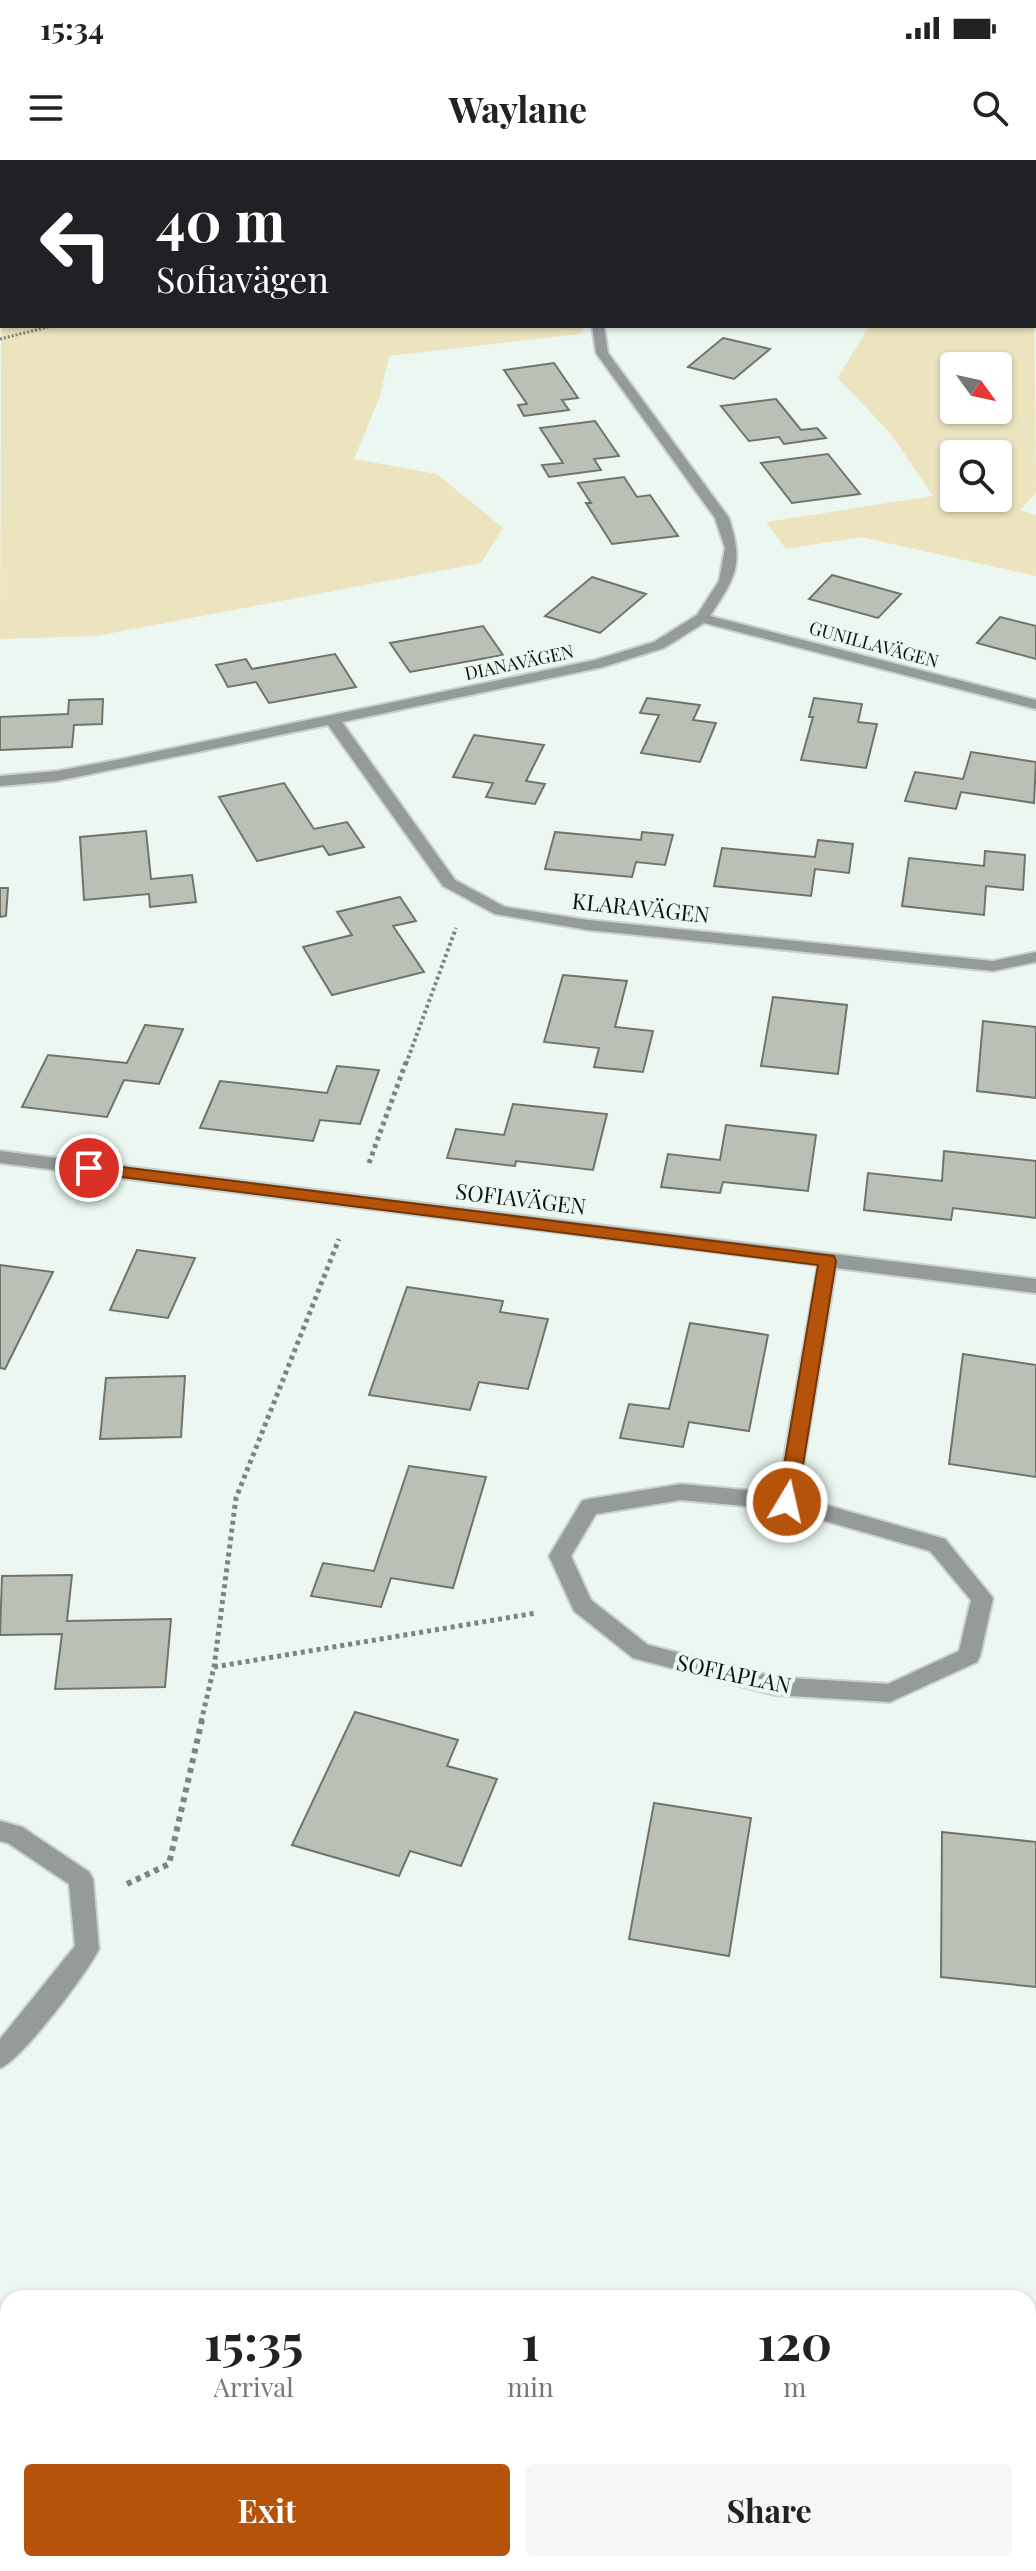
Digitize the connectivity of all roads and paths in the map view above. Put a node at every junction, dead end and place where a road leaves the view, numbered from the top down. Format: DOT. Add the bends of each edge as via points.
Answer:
graph roads {
  1 [pos="44,328"];
  2 [pos="598,328"];
  3 [pos="0,339"];
  4 [pos="702,618"];
  5 [pos="1036,705"];
  6 [pos="331,718"];
  7 [pos="0,781"];
  8 [pos="468,893"];
  9 [pos="1036,957"];
  10 [pos="0,1157"];
  11 [pos="355,1201"];
  12 [pos="828,1261"];
  13 [pos="1036,1286"];
  14 [pos="787,1502"];
  15 [pos="582,1605"];
  16 [pos="214,1667"];
  17 [pos="0,1831"];
  18 [pos="84,1904"];
  19 [pos="0,2057"];
  1 -- 3 [label="path"];
  2 -- 4 [label="street, DIANAVÄGEN" via="602,353 722,518 732,548 726,581"];
  4 -- 5 [label="street, GUNILLAVÄGEN"];
  4 -- 6 [label="street, DIANAVÄGEN" via="659,645 598,664"];
  6 -- 7 [label="street, DIANAVÄGEN" via="116,765"];
  6 -- 8 [label="street, KLARAVÄGEN" via="449,883"];
  8 -- 9 [label="street, KLARAVÄGEN" via="501,911 588,925 993,966"];
  8 -- 11 [label="path"];
  10 -- 11 [label="street, SOFIAVÄGEN"];
  11 -- 12 [label="street, SOFIAVÄGEN"];
  11 -- 16 [label="path" via="236,1498"];
  12 -- 13 [label="street, SOFIAVÄGEN"];
  12 -- 14 [label="street"];
  14 -- 15 [label="street, SOFIAPLAN" via="681,1492 589,1507 560,1556"];
  14 -- 15 [label="street, SOFIAPLAN" via="937,1545 982,1598 969,1656 890,1693 775,1686 641,1652"];
  15 -- 16 [label="path"];
  16 -- 18 [label="path" via="169,1864"];
  17 -- 18 [label="street" via="14,1834 81,1879"];
  18 -- 19 [label="street" via="87,1949"];
}
